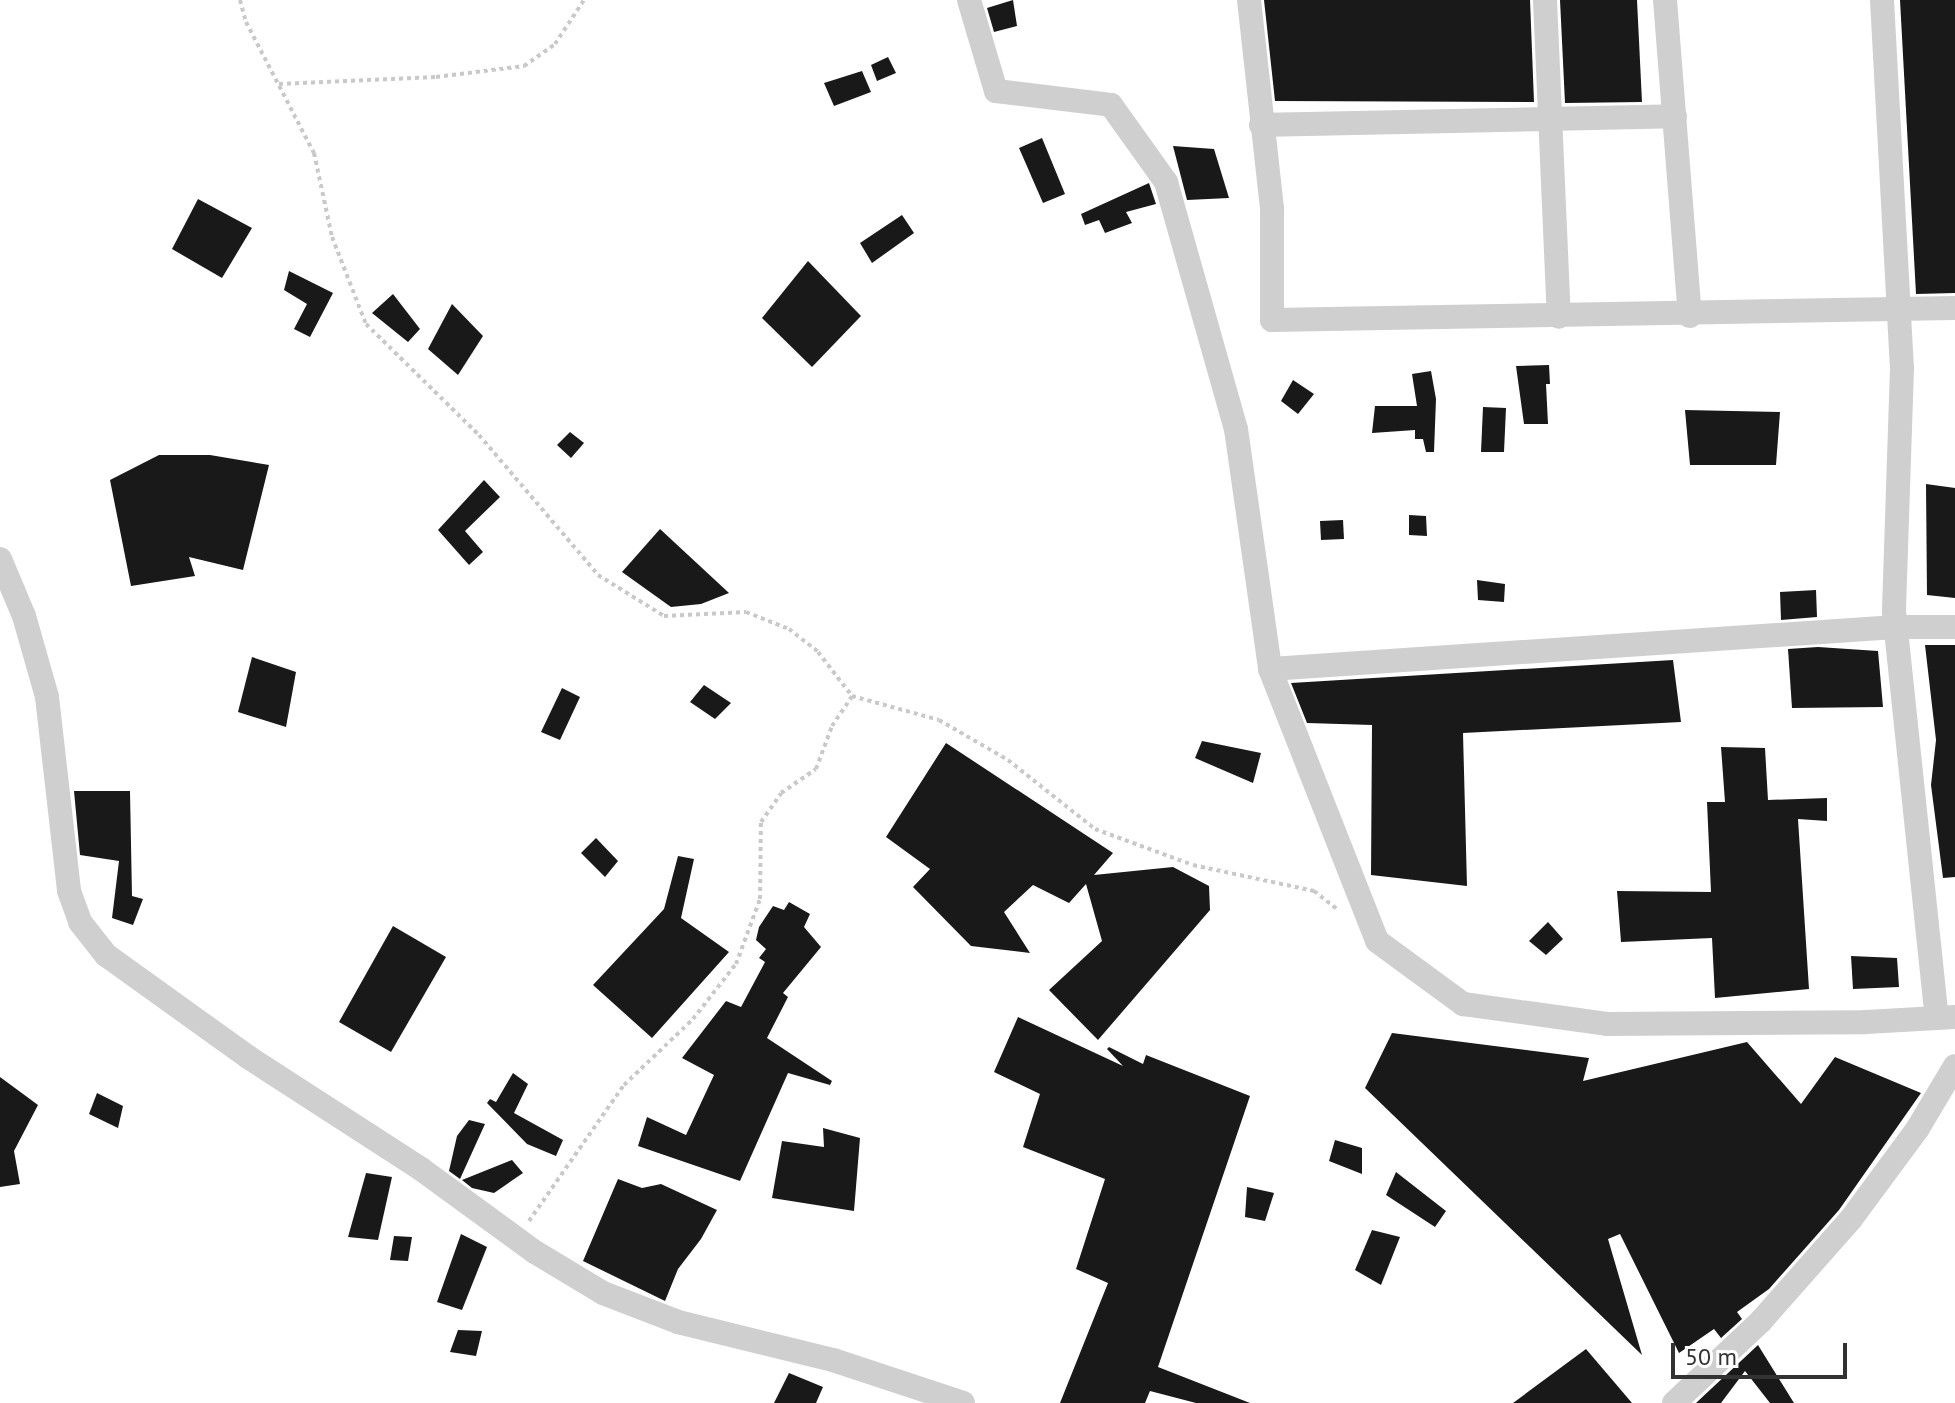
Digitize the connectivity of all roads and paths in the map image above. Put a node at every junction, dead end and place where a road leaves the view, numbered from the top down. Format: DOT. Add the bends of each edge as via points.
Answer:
graph roads {
  1 [pos="240,0"];
  2 [pos="584,0"];
  3 [pos="969,0"];
  4 [pos="1249,0"];
  5 [pos="1545,0"];
  6 [pos="1665,0"];
  7 [pos="1882,0"];
  8 [pos="279,84"];
  9 [pos="1675,116"];
  10 [pos="1551,119"];
  11 [pos="1261,125"];
  12 [pos="1955,308"];
  13 [pos="1899,309"];
  14 [pos="1690,316"];
  15 [pos="1559,317"];
  16 [pos="0,559"];
  17 [pos="1896,627"];
  18 [pos="1955,627"];
  19 [pos="1270,669"];
  20 [pos="852,696"];
  21 [pos="1346,916"];
  22 [pos="1946,1018"];
  23 [pos="1955,1066"];
  24 [pos="515,1239"];
  25 [pos="963,1403"];
  26 [pos="1674,1403"];
  1 -- 8 [label="path"];
  2 -- 8 [label="path" via="555,44 524,66 436,77"];
  3 -- 19 [label="street" via="996,91 1111,105 1166,182 1236,429"];
  4 -- 11 [label="street"];
  5 -- 10 [label="street"];
  6 -- 9 [label="street"];
  7 -- 13 [label="street"];
  8 -- 20 [label="path" via="314,153 332,237 366,324 479,435 598,575 664,616 746,612 789,629 818,652"];
  9 -- 10 [label="street"];
  9 -- 14 [label="street"];
  10 -- 11 [label="street"];
  10 -- 15 [label="street"];
  11 -- 15 [label="street" via="1272,210 1272,320"];
  12 -- 13 [label="street"];
  13 -- 14 [label="street"];
  13 -- 17 [label="street"];
  14 -- 15 [label="street"];
  16 -- 24 [label="street" via="24,616 47,697 69,891 92,939 158,994 421,1169"];
  17 -- 18 [label="street"];
  17 -- 19 [label="street"];
  17 -- 22 [label="street"];
  19 -- 22 [label="street" via="1377,941 1463,1004 1607,1024"];
  20 -- 21 [label="path" via="939,720 1008,760 1095,829 1193,865 1314,891"];
  20 -- 24 [label="path" via="832,726 816,769 781,793 761,822 760,899 736,964 693,1019 624,1085"];
  23 -- 26 [label="street" via="1918,1128 1825,1251"];
  24 -- 25 [label="street" via="579,1280 640,1309 833,1360"];
}
